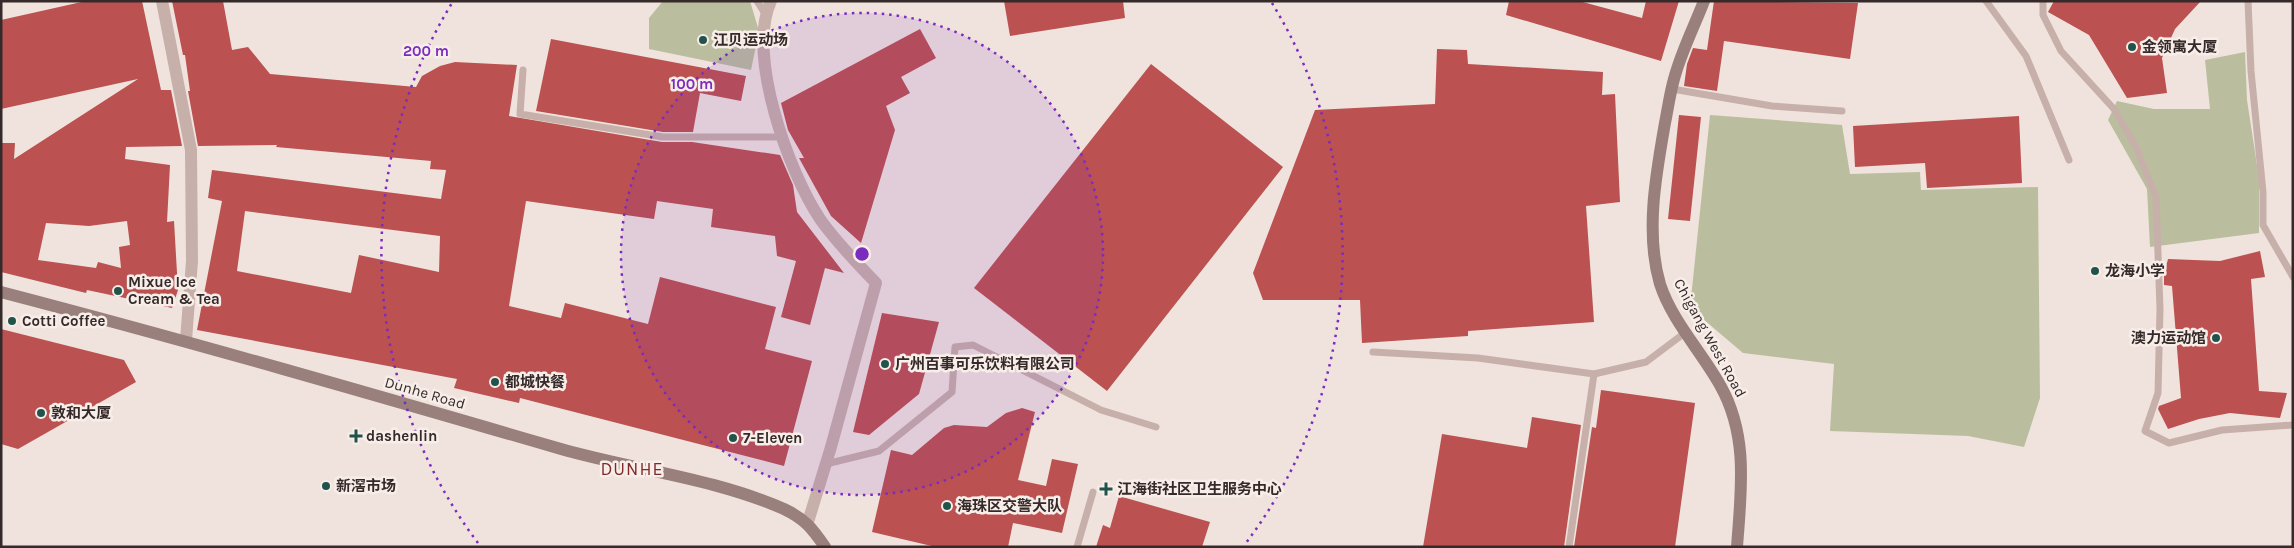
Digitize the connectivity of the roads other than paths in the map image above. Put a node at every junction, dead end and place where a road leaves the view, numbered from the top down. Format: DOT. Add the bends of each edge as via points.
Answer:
graph roads {
  1 [pos="162,1"];
  2 [pos="758,1"];
  3 [pos="771,1"];
  4 [pos="1704,1"];
  5 [pos="1986,1"];
  6 [pos="2044,1"];
  7 [pos="2248,1"];
  8 [pos="766,15"];
  9 [pos="523,70"];
  10 [pos="1672,89"];
  11 [pos="1842,111"];
  12 [pos="783,137"];
  13 [pos="2069,160"];
  14 [pos="2293,277"];
  15 [pos="1,292"];
  16 [pos="1686,332"];
  17 [pos="186,340"];
  18 [pos="1373,352"];
  19 [pos="1594,374"];
  20 [pos="2293,425"];
  21 [pos="1156,428"];
  22 [pos="826,464"];
  23 [pos="1093,492"];
  24 [pos="808,522"];
  25 [pos="825,547"];
  26 [pos="1077,547"];
  27 [pos="1569,547"];
  28 [pos="1737,547"];
  1 -- 17 [label="street" via="191,150 192,261"];
  2 -- 8 [label="lane"];
  3 -- 8 [label="street"];
  4 -- 10 [label="street, Chigang West Road"];
  5 -- 13 [label="lane" via="2026,56"];
  6 -- 20 [label="lane" via="2043,15 2061,51 2114,109 2136,147 2156,197 2160,309 2158,393 2145,431 2169,443 2222,430"];
  7 -- 14 [label="lane" via="2251,71 2264,192 2263,225"];
  8 -- 12 [label="street" via="765,75"];
  9 -- 12 [label="lane" via="520,114 663,137"];
  10 -- 11 [label="lane" via="1772,106"];
  10 -- 16 [label="street, Chigang West Road" via="1656,184 1654,237 1661,285"];
  12 -- 22 [label="street" via="820,220 876,283"];
  15 -- 17 [label="street, Dunhe Road"];
  16 -- 19 [label="lane" via="1646,362"];
  16 -- 28 [label="street, Chigang West Road" via="1720,385 1737,427 1742,463"];
  17 -- 24 [label="street, Dunhe Road" via="596,459 736,490"];
  18 -- 19 [label="lane" via="1478,358"];
  19 -- 27 [label="lane"];
  21 -- 22 [label="lane" via="1101,410 973,345 956,347 952,392 879,451"];
  22 -- 24 [label="street"];
  23 -- 26 [label="lane"];
  24 -- 25 [label="street, Dunhe Road"];
}
